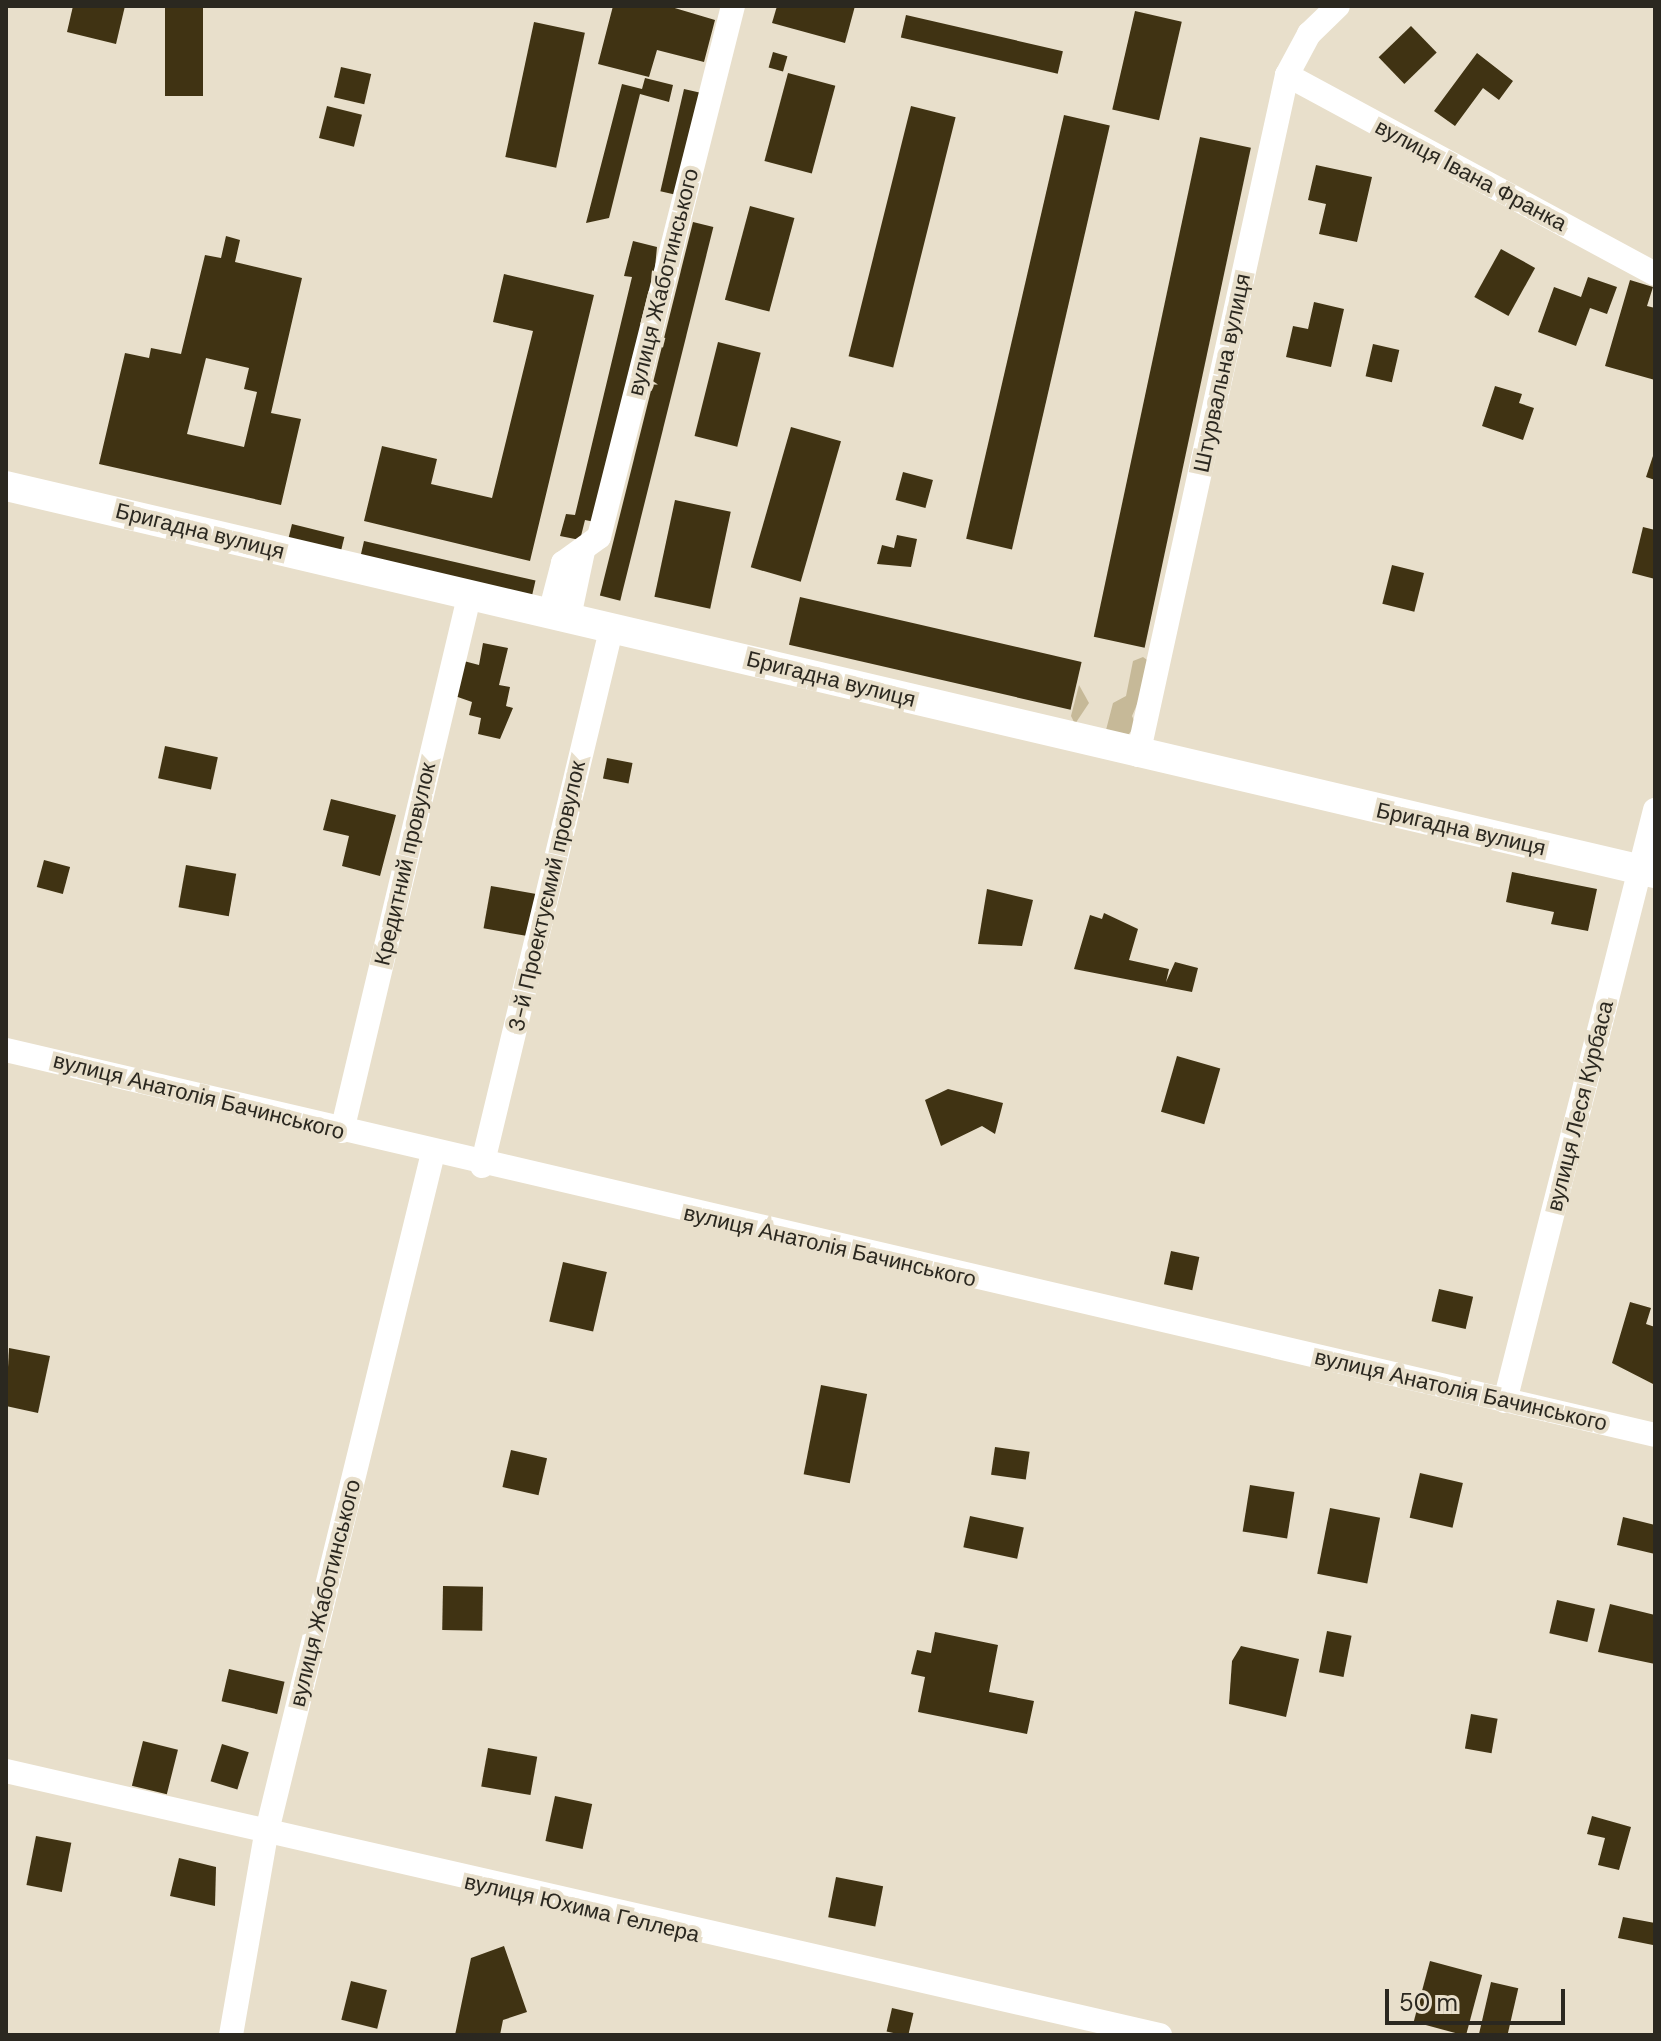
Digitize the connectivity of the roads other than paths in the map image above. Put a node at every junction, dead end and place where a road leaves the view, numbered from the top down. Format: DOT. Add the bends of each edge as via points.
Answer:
graph roads {
  1 [pos="733,6"];
  2 [pos="1338,6"];
  3 [pos="1287,75"];
  4 [pos="1655,274"];
  5 [pos="6,486"];
  6 [pos="469,597"];
  7 [pos="560,615"];
  8 [pos="612,626"];
  9 [pos="1138,755"];
  10 [pos="1655,810"];
  11 [pos="1648,871"];
  12 [pos="6,1050"];
  13 [pos="342,1131"];
  14 [pos="433,1153"];
  15 [pos="482,1166"];
  16 [pos="1505,1401"];
  17 [pos="1655,1435"];
  18 [pos="6,1771"];
  19 [pos="266,1835"];
  20 [pos="231,2035"];
  21 [pos="1160,2035"];
  1 -- 7 [label="street, вулиця Жаботинського" via="599,537 563,563"];
  2 -- 3 [label="street, Штурвальна вулиця" via="1309,34"];
  3 -- 4 [label="street, вулиця Івана Франка"];
  3 -- 9 [label="street, Штурвальна вулиця"];
  5 -- 6 [label="street, Бригадна вулиця"];
  6 -- 7 [label="street, Бригадна вулиця"];
  6 -- 13 [label="street, Кредитний провулок"];
  7 -- 8 [label="street, Бригадна вулиця"];
  8 -- 9 [label="street, Бригадна вулиця"];
  8 -- 15 [label="street, 3-й Проектуємий провулок"];
  9 -- 11 [label="street, Бригадна вулиця"];
  10 -- 11 [label="street, вулиця Леся Курбаса"];
  11 -- 16 [label="street, вулиця Леся Курбаса"];
  12 -- 13 [label="street, вулиця Анатолія Бачинського"];
  13 -- 14 [label="street, вулиця Анатолія Бачинського"];
  14 -- 15 [label="street, вулиця Анатолія Бачинського"];
  14 -- 19 [label="street, вулиця Жаботинського"];
  15 -- 16 [label="street, вулиця Анатолія Бачинського"];
  16 -- 17 [label="street, вулиця Анатолія Бачинського"];
  18 -- 19 [label="street, вулиця Юхима Геллера"];
  19 -- 20 [label="street, вулиця Жаботинського"];
  19 -- 21 [label="street, вулиця Юхима Геллера"];
}
